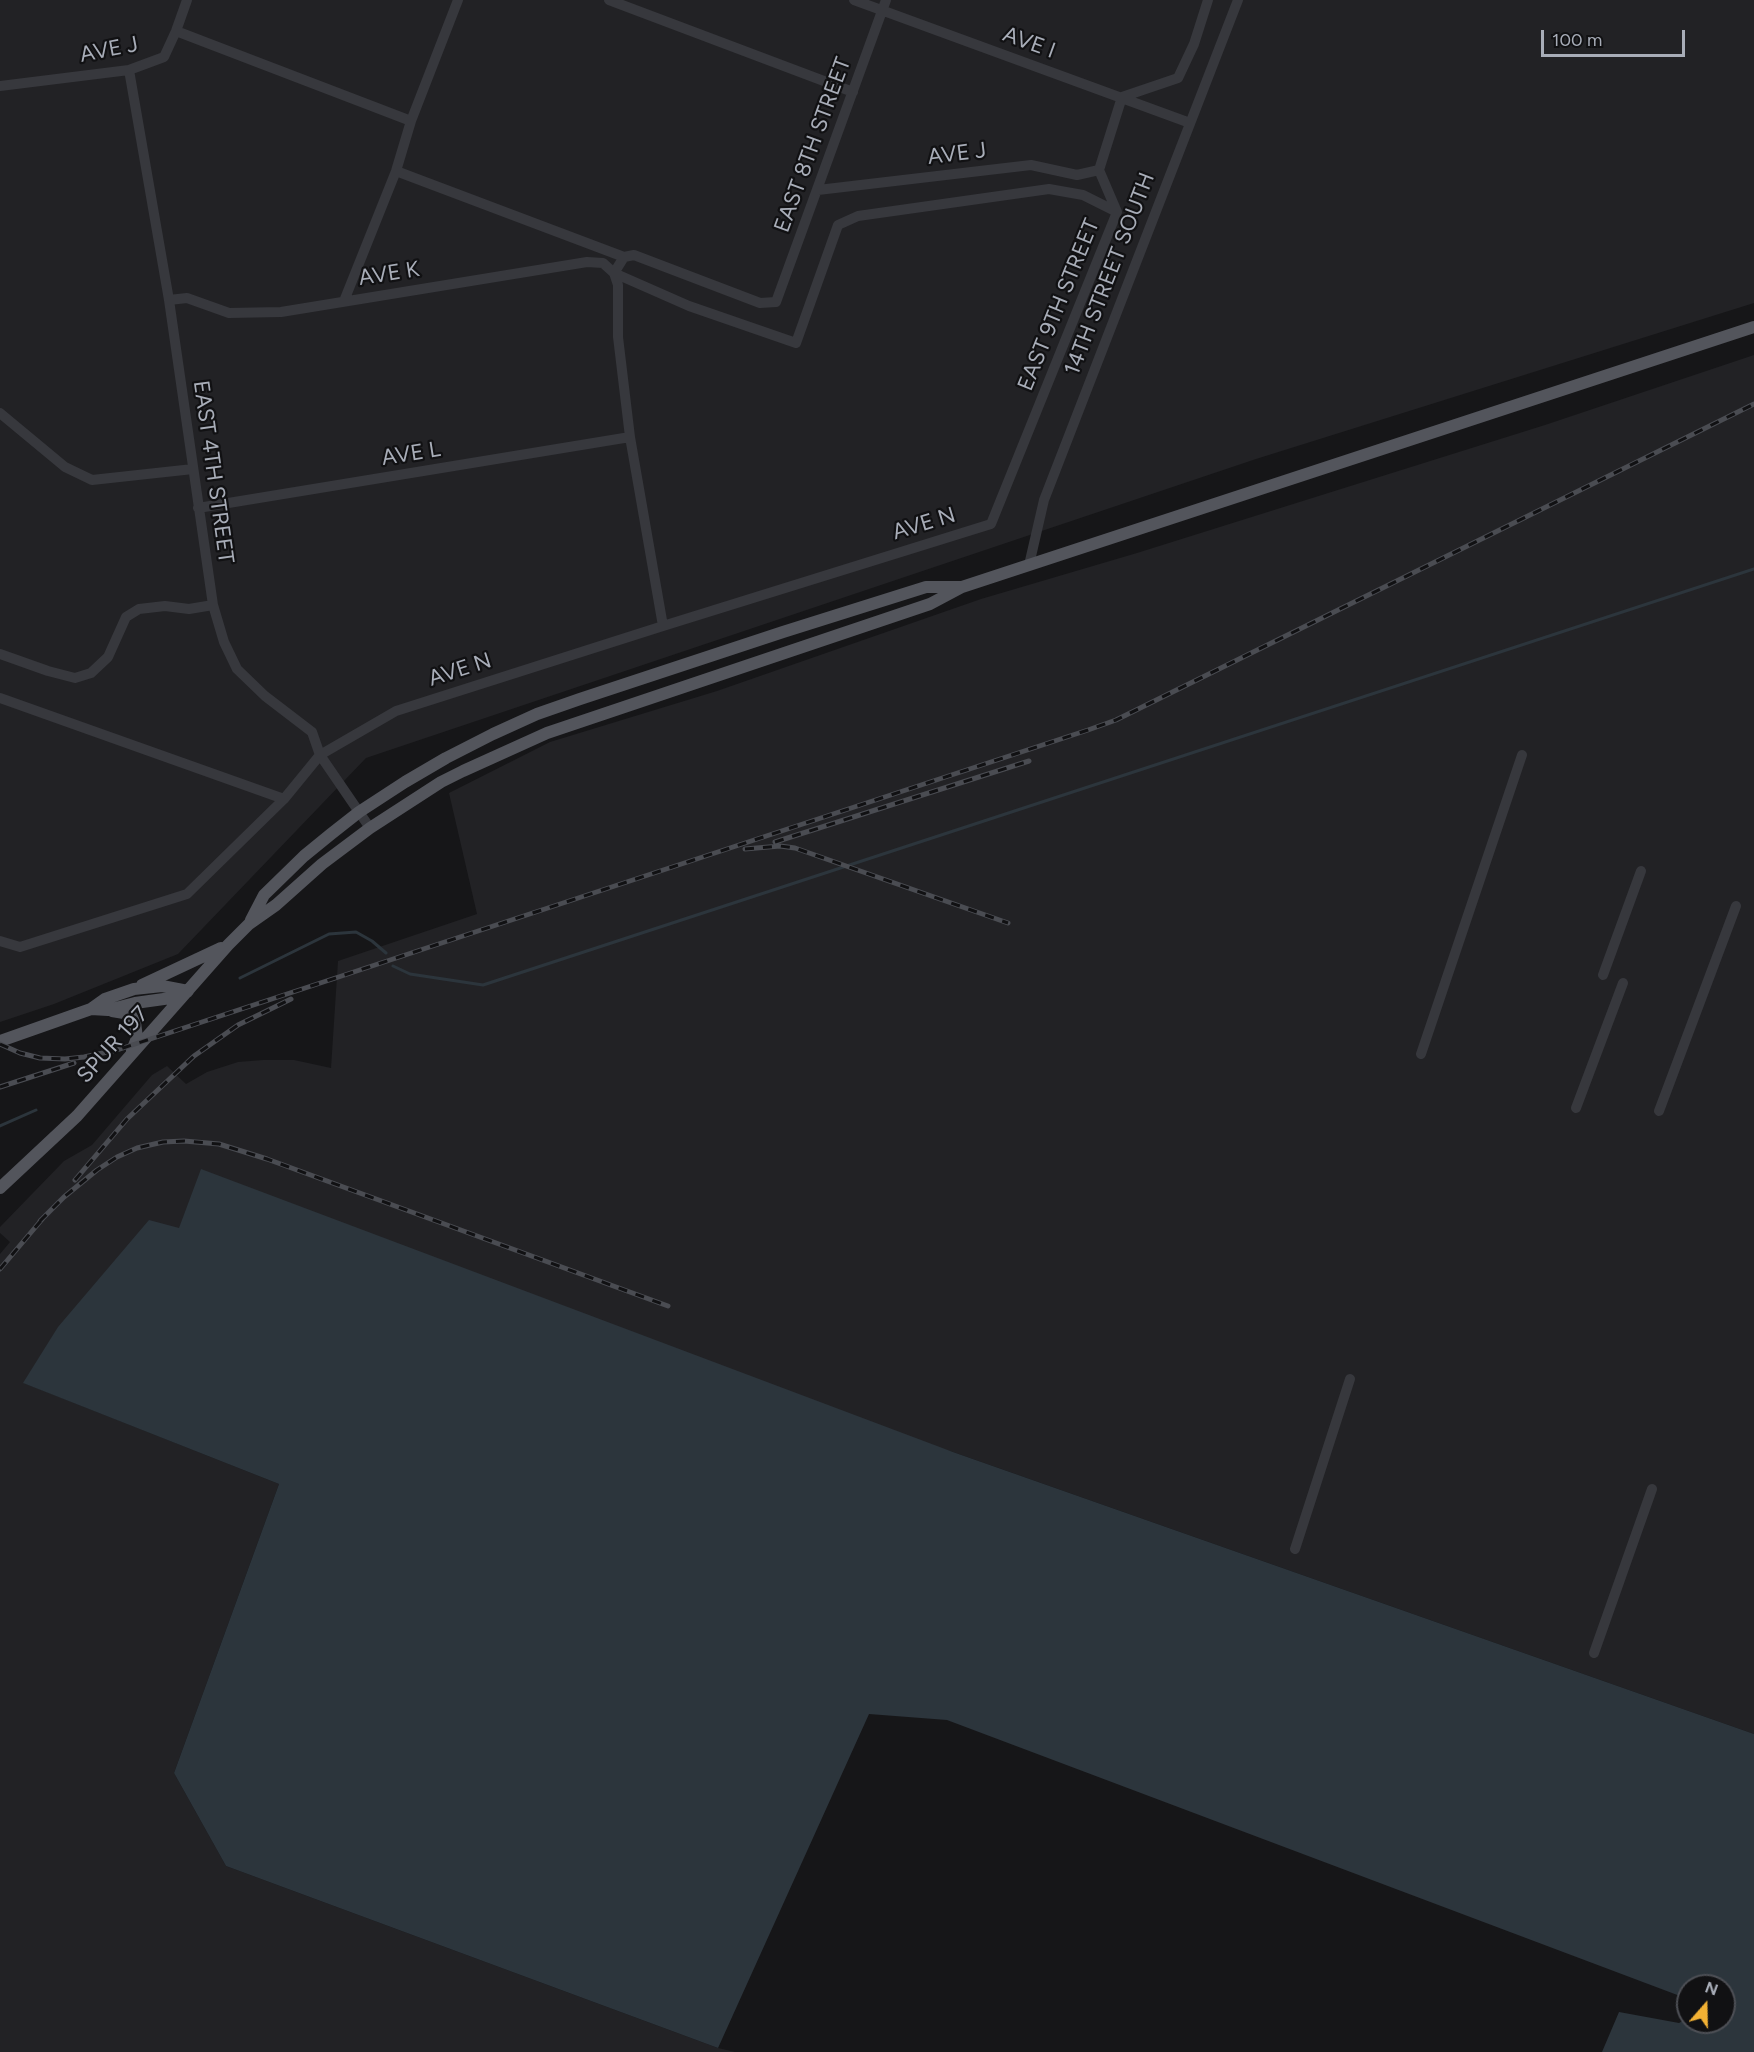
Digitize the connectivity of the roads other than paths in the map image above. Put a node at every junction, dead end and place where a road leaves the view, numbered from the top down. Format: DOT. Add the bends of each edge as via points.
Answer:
graph roads {
  1 [pos="188,0"];
  2 [pos="458,0"];
  3 [pos="609,0"];
  4 [pos="854,0"];
  5 [pos="1208,0"];
  6 [pos="1238,0"];
  7 [pos="884,5"];
  8 [pos="176,31"];
  9 [pos="129,70"];
  10 [pos="0,86"];
  11 [pos="853,92"];
  12 [pos="1122,97"];
  13 [pos="411,121"];
  14 [pos="1190,123"];
  15 [pos="1099,170"];
  16 [pos="396,171"];
  17 [pos="818,190"];
  18 [pos="1117,212"];
  19 [pos="624,257"];
  20 [pos="614,273"];
  21 [pos="169,300"];
  22 [pos="344,301"];
  23 [pos="1754,327"];
  24 [pos="0,413"];
  25 [pos="630,437"];
  26 [pos="193,470"];
  27 [pos="198,508"];
  28 [pos="991,524"];
  29 [pos="1029,565"];
  30 [pos="962,587"];
  31 [pos="213,605"];
  32 [pos="663,626"];
  33 [pos="0,654"];
  34 [pos="0,698"];
  35 [pos="320,755"];
  36 [pos="1522,755"];
  37 [pos="285,799"];
  38 [pos="359,812"];
  39 [pos="370,828"];
  40 [pos="1641,871"];
  41 [pos="1736,906"];
  42 [pos="249,924"];
  43 [pos="0,941"];
  44 [pos="228,945"];
  45 [pos="1603,975"];
  46 [pos="1623,983"];
  47 [pos="134,989"];
  48 [pos="188,991"];
  49 [pos="92,1009"];
  50 [pos="108,1010"];
  51 [pos="0,1041"];
  52 [pos="1420,1054"];
  53 [pos="129,1059"];
  54 [pos="1576,1108"];
  55 [pos="1659,1112"];
  56 [pos="0,1188"];
  57 [pos="1350,1379"];
  58 [pos="1652,1489"];
  59 [pos="1294,1549"];
  60 [pos="1594,1653"];
  1 -- 8 [label="street, AVE J"];
  2 -- 13 [label="street"];
  3 -- 11 [label="street"];
  4 -- 7 [label="street, AVE I"];
  5 -- 12 [label="street" via="1178,78"];
  6 -- 14 [label="street, 14TH STREET SOUTH"];
  7 -- 11 [label="street, EAST 8TH STREET"];
  7 -- 12 [label="street, AVE I"];
  8 -- 9 [label="street, AVE J" via="164,57"];
  8 -- 13 [label="street"];
  9 -- 10 [label="street, AVE J"];
  9 -- 21 [label="street, EAST 4TH STREET"];
  11 -- 17 [label="street, EAST 8TH STREET"];
  12 -- 14 [label="street, AVE I"];
  12 -- 15 [label="street"];
  13 -- 16 [label="street"];
  14 -- 29 [label="street, 14TH STREET SOUTH" via="1044,500"];
  15 -- 17 [label="street, AVE J" via="1077,175 1031,165"];
  15 -- 18 [label="street, EAST 9TH STREET"];
  16 -- 19 [label="street"];
  16 -- 22 [label="street"];
  17 -- 19 [label="street, EAST 8TH STREET" via="776,302 760,303 634,255"];
  18 -- 20 [label="street, AVE K" via="1083,195 1049,189 858,216 838,225 796,343 689,306"];
  18 -- 28 [label="street, EAST 9TH STREET"];
  19 -- 20 [label="street"];
  20 -- 22 [label="street, AVE K" via="603,263 587,262"];
  20 -- 25 [label="street"];
  21 -- 22 [label="street, AVE K" via="187,298 229,314 281,312"];
  21 -- 26 [label="street, EAST 4TH STREET"];
  23 -- 29 [label="main road"];
  24 -- 26 [label="street" via="65,467 92,480"];
  25 -- 27 [label="street, AVE L"];
  25 -- 32 [label="street"];
  26 -- 27 [label="street, EAST 4TH STREET"];
  27 -- 31 [label="street, EAST 4TH STREET"];
  28 -- 32 [label="street, AVE N"];
  29 -- 30 [label="main road"];
  30 -- 38 [label="main road" via="926,587 537,714 446,758"];
  30 -- 39 [label="main road" via="930,604 527,741 441,782"];
  31 -- 33 [label="street" via="139,609 126,617 108,657 91,673 75,678"];
  31 -- 35 [label="street, EAST 4TH STREET" via="237,669 264,696 312,732"];
  32 -- 35 [label="street, AVE N" via="396,711"];
  34 -- 37 [label="street"];
  35 -- 37 [label="street, AVE N"];
  35 -- 38 [label="street, EAST 4TH STREET"];
  36 -- 52 [label="street"];
  37 -- 43 [label="street, AVE N" via="187,894 20,946"];
  38 -- 39 [label="street, EAST 4TH STREET"];
  38 -- 42 [label="main road" via="304,856 264,895"];
  39 -- 42 [label="main road"];
  40 -- 45 [label="street"];
  41 -- 55 [label="street"];
  42 -- 44 [label="main road, SPUR 197"];
  44 -- 47 [label="main road"];
  44 -- 48 [label="main road, SPUR 197"];
  46 -- 54 [label="street"];
  47 -- 48 [label="main road" via="162,986"];
  47 -- 49 [label="main road" via="105,999"];
  48 -- 50 [label="main road"];
  48 -- 53 [label="main road, SPUR 197"];
  49 -- 50 [label="main road"];
  49 -- 51 [label="main road"];
  50 -- 53 [label="main road" via="130,1014 135,1022 137,1038"];
  53 -- 56 [label="main road, SPUR 197" via="77,1116"];
  57 -- 59 [label="street"];
  58 -- 60 [label="street"];
}
